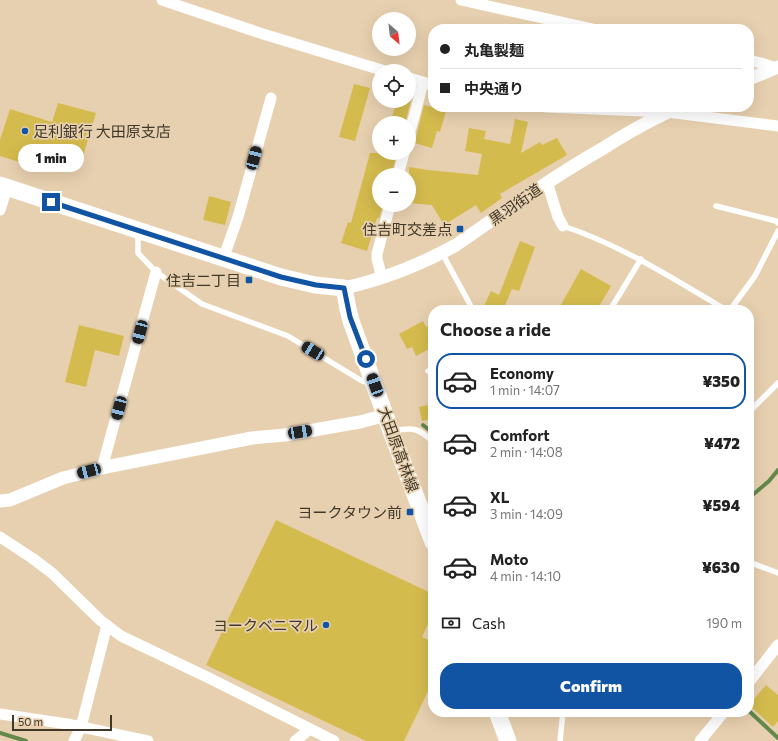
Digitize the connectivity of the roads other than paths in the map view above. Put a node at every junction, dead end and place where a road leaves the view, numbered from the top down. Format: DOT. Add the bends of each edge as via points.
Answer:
graph roads {
  1 [pos="162,0"];
  2 [pos="461,0"];
  3 [pos="570,24"];
  4 [pos="754,61"];
  5 [pos="372,67"];
  6 [pos="777,68"];
  7 [pos="754,77"];
  8 [pos="416,80"];
  9 [pos="428,84"];
  10 [pos="271,98"];
  11 [pos="667,112"];
  12 [pos="416,116"];
  13 [pos="778,126"];
  14 [pos="547,182"];
  15 [pos="4,186"];
  16 [pos="716,206"];
  17 [pos="0,210"];
  18 [pos="388,212"];
  19 [pos="778,223"];
  20 [pos="563,226"];
  21 [pos="138,231"];
  22 [pos="778,231"];
  23 [pos="442,253"];
  24 [pos="223,259"];
  25 [pos="641,259"];
  26 [pos="156,272"];
  27 [pos="382,278"];
  28 [pos="344,288"];
  29 [pos="470,305"];
  30 [pos="613,305"];
  31 [pos="718,305"];
  32 [pos="734,305"];
  33 [pos="778,383"];
  34 [pos="375,385"];
  35 [pos="754,407"];
  36 [pos="386,414"];
  37 [pos="392,431"];
  38 [pos="428,438"];
  39 [pos="102,468"];
  40 [pos="0,502"];
  41 [pos="428,528"];
  42 [pos="0,537"];
  43 [pos="754,564"];
  44 [pos="778,573"];
  45 [pos="107,625"];
  46 [pos="778,645"];
  47 [pos="754,676"];
  48 [pos="0,714"];
  49 [pos="499,717"];
  50 [pos="562,717"];
  51 [pos="720,717"];
  52 [pos="81,726"];
  53 [pos="310,729"];
  54 [pos="704,740"];
  55 [pos="74,741"];
  56 [pos="148,741"];
  57 [pos="295,741"];
  58 [pos="334,741"];
  59 [pos="508,741"];
  60 [pos="560,741"];
  1 -- 5 [label="street"];
  2 -- 3 [label="street"];
  4 -- 6 [label="street"];
  6 -- 7 [label="street"];
  8 -- 9 [label="street"];
  9 -- 12 [label="street"];
  10 -- 24 [label="street" via="238,218"];
  11 -- 13 [label="street"];
  11 -- 14 [label="street, 黒羽街道"];
  14 -- 20 [label="street"];
  14 -- 23 [label="street, 黒羽街道"];
  15 -- 17 [label="street"];
  15 -- 21 [label="main road"];
  16 -- 19 [label="lane"];
  18 -- 27 [label="street" via="377,254"];
  20 -- 25 [label="lane"];
  21 -- 24 [label="main road"];
  21 -- 26 [label="lane" via="138,253"];
  22 -- 32 [label="lane" via="755,276"];
  23 -- 27 [label="street, 黒羽街道"];
  23 -- 29 [label="lane"];
  24 -- 28 [label="main road" via="281,277"];
  25 -- 30 [label="lane"];
  25 -- 31 [label="lane"];
  26 -- 34 [label="lane" via="202,304 288,336 362,381"];
  26 -- 39 [label="street"];
  27 -- 28 [label="street, 黒羽街道"];
  28 -- 34 [label="main road, 大田原高林線" via="350,317"];
  33 -- 35 [label="lane"];
  34 -- 36 [label="main road, 大田原高林線"];
  36 -- 37 [label="main road, 大田原高林線"];
  36 -- 39 [label="street" via="360,422 252,438"];
  37 -- 38 [label="lane" via="419,430"];
  37 -- 41 [label="main road, 大田原高林線"];
  39 -- 40 [label="street" via="62,478"];
  42 -- 45 [label="street" via="52,573"];
  43 -- 44 [label="lane"];
  45 -- 52 [label="street"];
  45 -- 53 [label="street" via="121,636"];
  46 -- 47 [label="street"];
  48 -- 52 [label="street"];
  49 -- 59 [label="main road"];
  50 -- 60 [label="lane"];
  51 -- 54 [label="street"];
  52 -- 55 [label="street"];
  52 -- 56 [label="street"];
  53 -- 57 [label="street"];
  53 -- 58 [label="street"];
}
